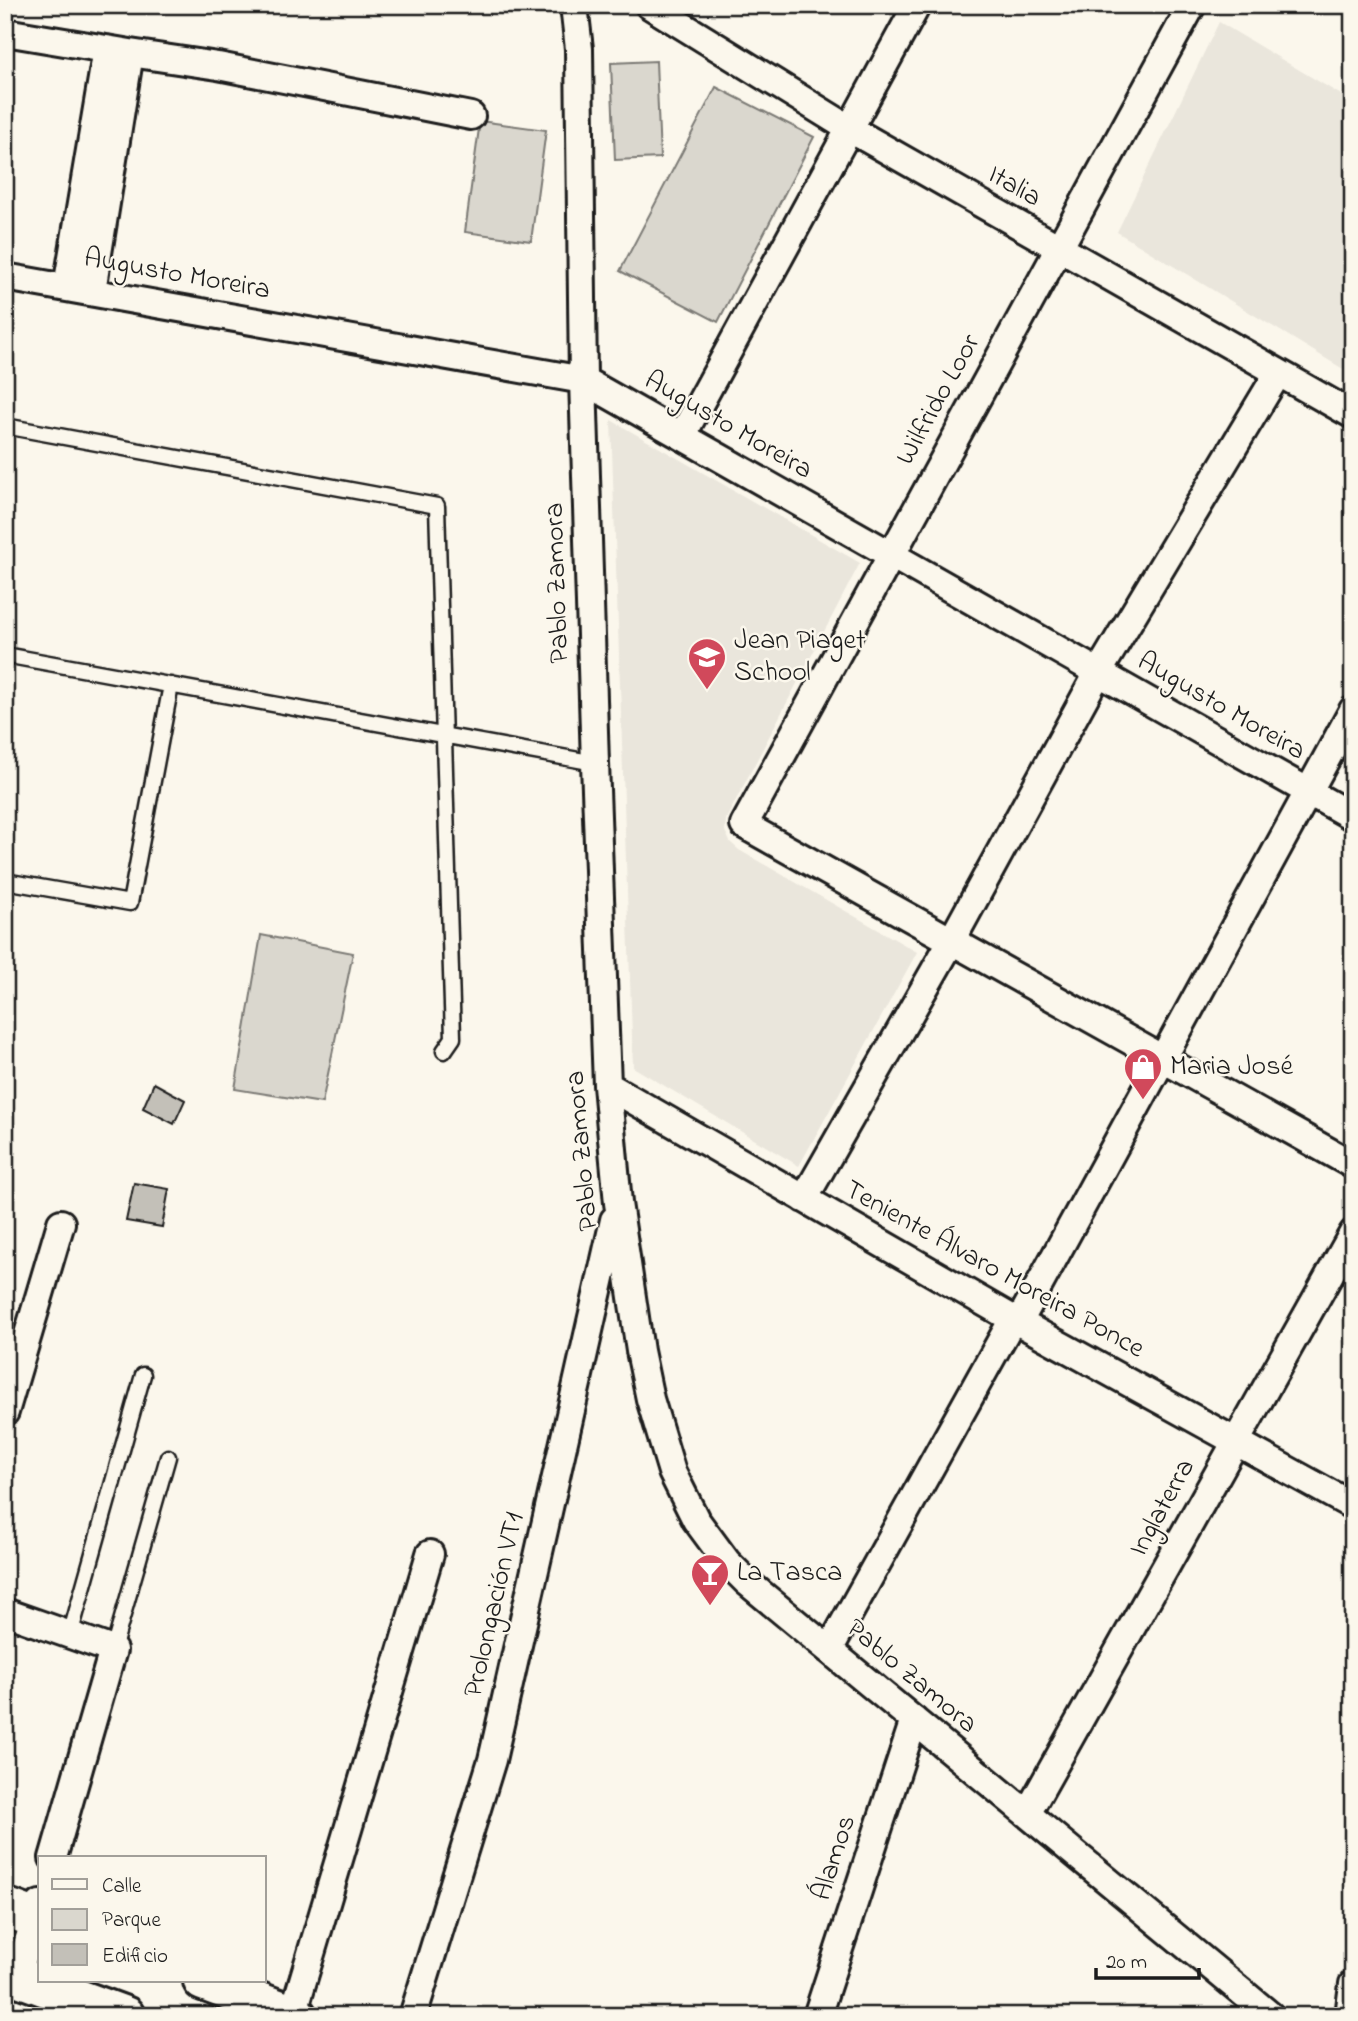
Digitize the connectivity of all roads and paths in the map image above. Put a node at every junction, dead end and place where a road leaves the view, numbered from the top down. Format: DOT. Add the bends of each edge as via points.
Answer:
graph roads {
  1 [pos="649,5"];
  2 [pos="917,5"];
  3 [pos="1192,5"];
  4 [pos="582,8"];
  5 [pos="5,32"];
  6 [pos="118,51"];
  7 [pos="471,116"];
  8 [pos="849,129"];
  9 [pos="1058,248"];
  10 [pos="5,276"];
  11 [pos="80,289"];
  12 [pos="1278,373"];
  13 [pos="583,380"];
  14 [pos="1353,415"];
  15 [pos="5,426"];
  16 [pos="682,436"];
  17 [pos="891,555"];
  18 [pos="5,655"];
  19 [pos="1098,673"];
  20 [pos="171,685"];
  21 [pos="1353,710"];
  22 [pos="444,734"];
  23 [pos="595,763"];
  24 [pos="1308,792"];
  25 [pos="1353,817"];
  26 [pos="5,881"];
  27 [pos="952,940"];
  28 [pos="444,1051"];
  29 [pos="1162,1060"];
  30 [pos="607,1085"];
  31 [pos="1353,1165"];
  32 [pos="804,1199"];
  33 [pos="618,1203"];
  34 [pos="61,1223"];
  35 [pos="1353,1233"];
  36 [pos="1016,1321"];
  37 [pos="143,1375"];
  38 [pos="5,1412"];
  39 [pos="1236,1441"];
  40 [pos="168,1457"];
  41 [pos="1353,1506"];
  42 [pos="430,1555"];
  43 [pos="5,1612"];
  44 [pos="70,1635"];
  45 [pos="113,1650"];
  46 [pos="829,1650"];
  47 [pos="914,1720"];
  48 [pos="1027,1814"];
  49 [pos="54,1856"];
  50 [pos="30,1912"];
  51 [pos="11,1974"];
  52 [pos="206,1982"];
  53 [pos="1353,1984"];
  54 [pos="295,2015"];
  55 [pos="125,2016"];
  56 [pos="413,2016"];
  57 [pos="817,2016"];
  58 [pos="1271,2016"];
  59 [pos="1349,2016"];
  1 -- 8 [label="street, Italia"];
  2 -- 8 [label="street"];
  3 -- 9 [label="street, Wilfrido Loor"];
  4 -- 13 [label="street, Pablo Zamora"];
  5 -- 6 [label="street"];
  6 -- 7 [label="street"];
  6 -- 11 [label="street"];
  8 -- 9 [label="street, Italia"];
  8 -- 16 [label="street"];
  9 -- 12 [label="street, Italia"];
  9 -- 17 [label="street, Wilfrido Loor"];
  10 -- 11 [label="street, Augusto Moreira"];
  11 -- 13 [label="street, Augusto Moreira"];
  12 -- 14 [label="street, Italia"];
  12 -- 19 [label="street"];
  13 -- 16 [label="street, Augusto Moreira"];
  13 -- 23 [label="street, Pablo Zamora"];
  15 -- 22 [label="lane" via="437,506"];
  16 -- 17 [label="street, Augusto Moreira"];
  17 -- 19 [label="street, Augusto Moreira"];
  17 -- 27 [label="street, Wilfrido Loor" via="744,825"];
  18 -- 20 [label="lane"];
  19 -- 24 [label="street, Augusto Moreira"];
  19 -- 27 [label="street"];
  20 -- 22 [label="lane"];
  20 -- 26 [label="lane" via="130,903"];
  21 -- 24 [label="street"];
  22 -- 23 [label="lane"];
  22 -- 28 [label="lane" via="453,1038"];
  23 -- 30 [label="street, Pablo Zamora"];
  24 -- 25 [label="street, Augusto Moreira"];
  24 -- 29 [label="street"];
  27 -- 29 [label="street"];
  27 -- 32 [label="street"];
  29 -- 31 [label="street"];
  29 -- 36 [label="street"];
  30 -- 32 [label="street, Teniente Álvaro Moreira Ponce"];
  30 -- 33 [label="street, Pablo Zamora"];
  32 -- 36 [label="street, Teniente Álvaro Moreira Ponce"];
  33 -- 46 [label="street, Pablo Zamora" via="650,1399 682,1495 727,1562"];
  33 -- 56 [label="street, Prolongación VT1" via="492,1760"];
  34 -- 38 [label="street"];
  35 -- 39 [label="street, Inglaterra"];
  36 -- 39 [label="street, Teniente Álvaro Moreira Ponce"];
  36 -- 46 [label="street"];
  37 -- 44 [label="lane"];
  39 -- 41 [label="street, Teniente Álvaro Moreira Ponce"];
  39 -- 48 [label="street, Inglaterra"];
  40 -- 45 [label="lane"];
  42 -- 54 [label="street"];
  43 -- 44 [label="street"];
  44 -- 45 [label="street"];
  45 -- 49 [label="street"];
  46 -- 47 [label="street, Pablo Zamora"];
  47 -- 48 [label="street, Pablo Zamora"];
  47 -- 57 [label="street, Álamos"];
  48 -- 58 [label="street, Pablo Zamora"];
  50 -- 51 [label="street"];
  51 -- 55 [label="main road"];
  52 -- 54 [label="main road"];
  53 -- 59 [label="street"];
}
